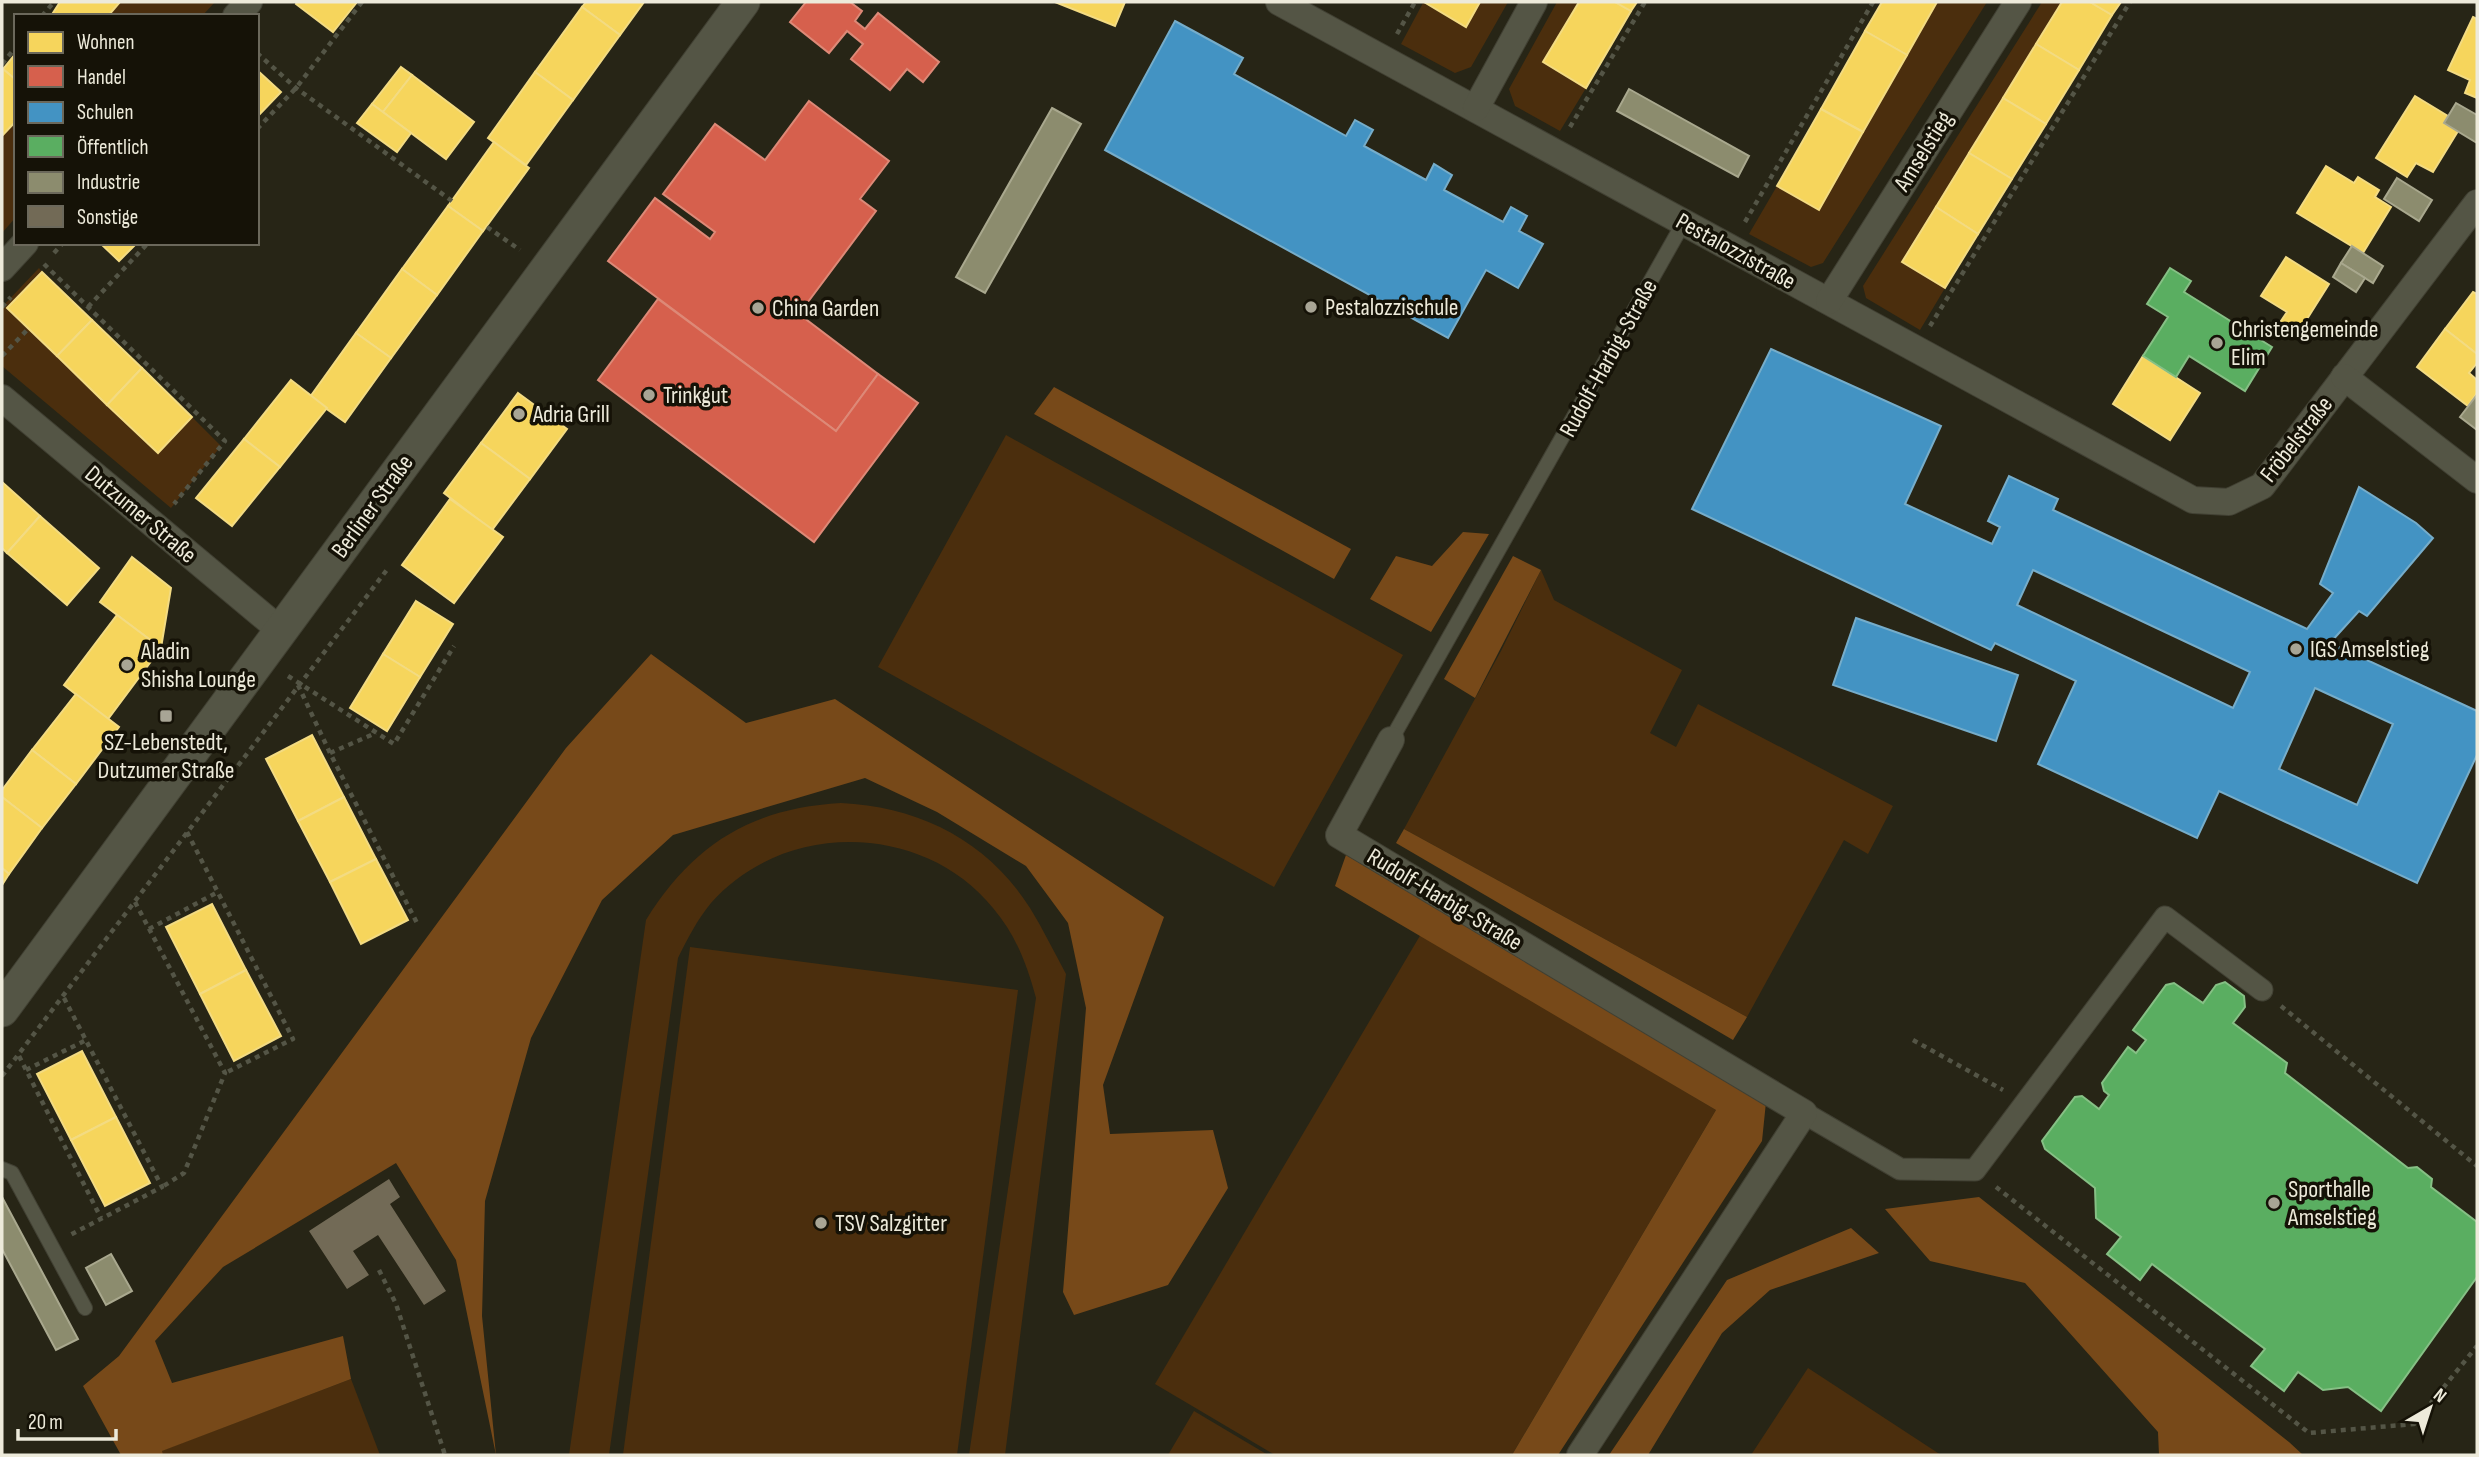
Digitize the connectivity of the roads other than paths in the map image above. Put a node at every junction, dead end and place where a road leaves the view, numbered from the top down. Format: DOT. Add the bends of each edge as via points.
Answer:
graph roads {
  1 [pos="743,2"];
  2 [pos="1279,2"];
  3 [pos="1534,2"];
  4 [pos="2018,2"];
  5 [pos="1476,108"];
  6 [pos="2477,203"];
  7 [pos="1684,222"];
  8 [pos="23,245"];
  9 [pos="2,268"];
  10 [pos="1829,301"];
  11 [pos="2344,377"];
  12 [pos="2,398"];
  13 [pos="2477,480"];
  14 [pos="2193,500"];
  15 [pos="280,630"];
  16 [pos="1391,740"];
  17 [pos="2262,990"];
  18 [pos="2,1010"];
  19 [pos="1804,1113"];
  20 [pos="2,1168"];
  21 [pos="85,1308"];
  22 [pos="1580,1455"];
  1 -- 15 [label="street, Berliner Straße"];
  2 -- 5 [label="street, Pestalozzistraße"];
  3 -- 5 [label="street"];
  4 -- 10 [label="street, Amselstieg"];
  5 -- 7 [label="street, Pestalozzistraße"];
  6 -- 11 [label="street, Fröbelstraße"];
  7 -- 10 [label="street, Pestalozzistraße"];
  7 -- 16 [label="lane, Rudolf-Harbig-Straße"];
  8 -- 9 [label="street"];
  10 -- 14 [label="street, Pestalozzistraße"];
  11 -- 13 [label="street"];
  11 -- 14 [label="street, Fröbelstraße" via="2262,486 2229,502"];
  12 -- 15 [label="street, Dutzumer Straße"];
  15 -- 18 [label="street, Berliner Straße"];
  16 -- 19 [label="street, Rudolf-Harbig-Straße" via="1339,835"];
  17 -- 19 [label="street" via="2165,917 1975,1170 1900,1169"];
  19 -- 22 [label="street"];
  20 -- 21 [label="lane" via="12,1173"];
}
